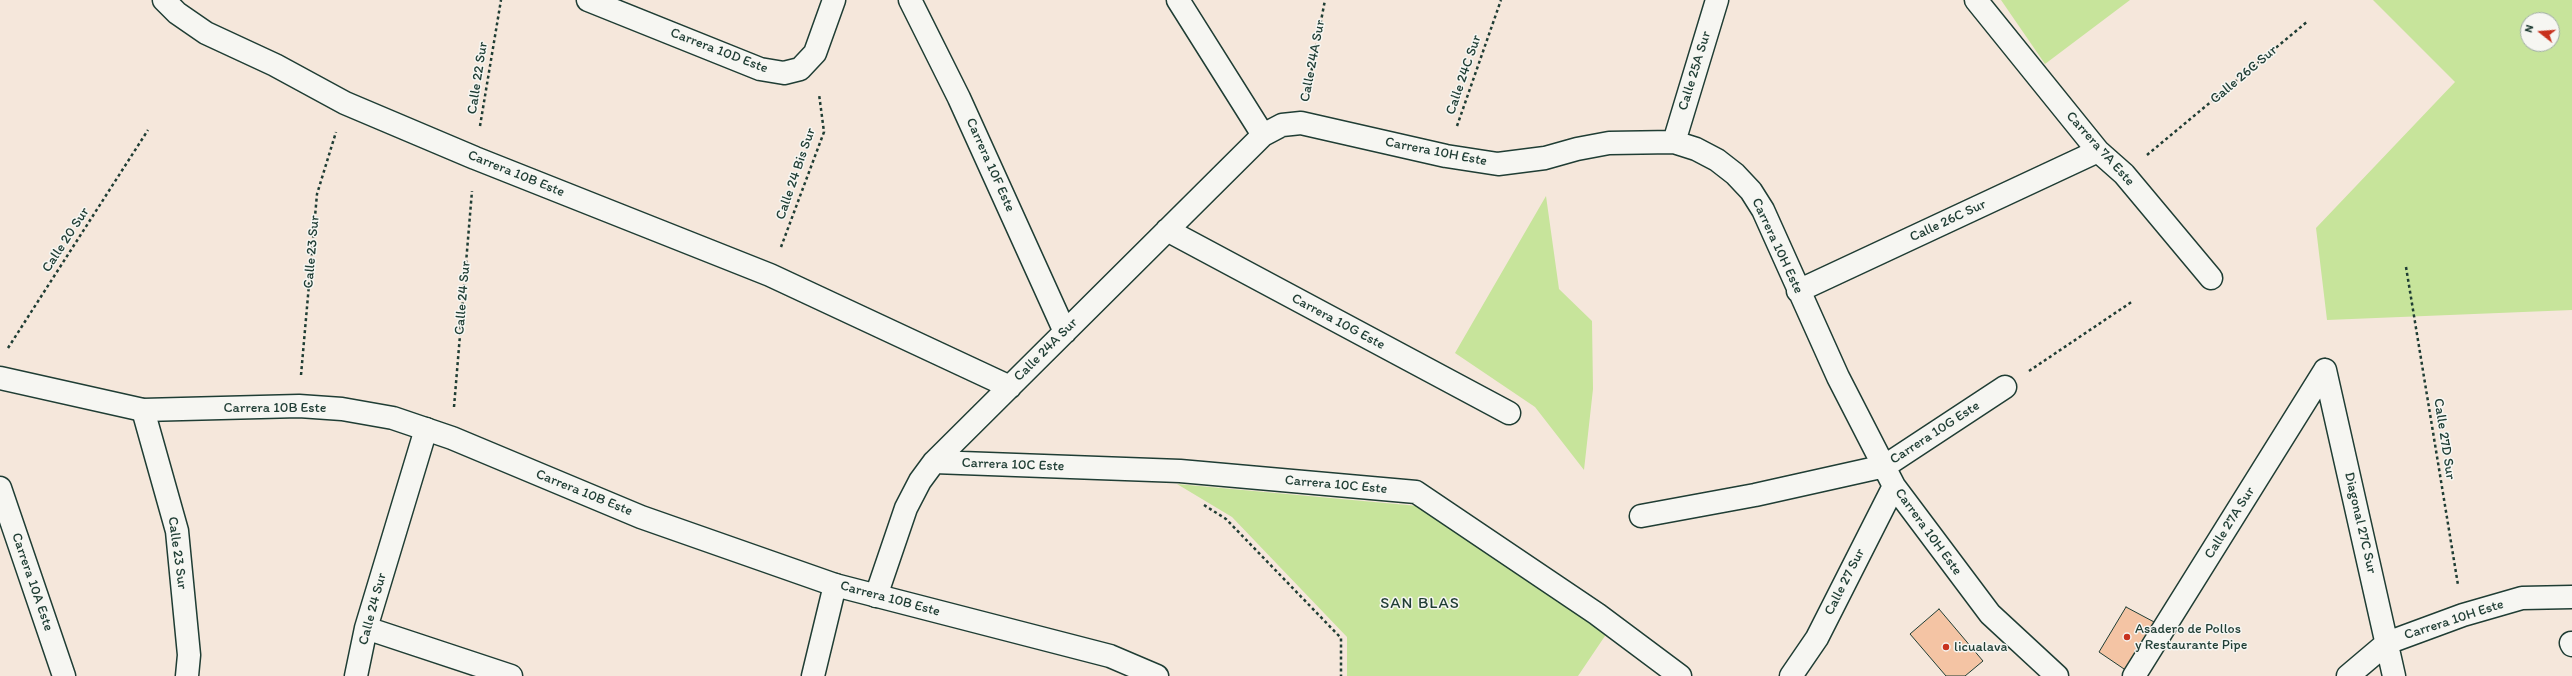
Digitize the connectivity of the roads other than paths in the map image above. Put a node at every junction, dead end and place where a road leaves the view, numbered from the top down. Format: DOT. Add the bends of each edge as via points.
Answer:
graph roads {
  1 [pos="164,0"];
  2 [pos="588,0"];
  3 [pos="834,0"];
  4 [pos="910,0"];
  5 [pos="1178,0"];
  6 [pos="1716,0"];
  7 [pos="1976,0"];
  8 [pos="1263,136"];
  9 [pos="1674,142"];
  10 [pos="2098,151"];
  11 [pos="1167,230"];
  12 [pos="2211,278"];
  13 [pos="1798,291"];
  14 [pos="1065,332"];
  15 [pos="2325,370"];
  16 [pos="0,378"];
  17 [pos="1010,387"];
  18 [pos="2005,387"];
  19 [pos="143,410"];
  20 [pos="1509,413"];
  21 [pos="426,428"];
  22 [pos="934,462"];
  23 [pos="1885,466"];
  24 [pos="1894,486"];
  25 [pos="0,488"];
  26 [pos="1641,516"];
  27 [pos="835,585"];
  28 [pos="876,596"];
  29 [pos="2572,597"];
  30 [pos="366,628"];
  31 [pos="2387,643"];
  32 [pos="1150,674"];
  33 [pos="64,676"];
  34 [pos="187,676"];
  35 [pos="356,676"];
  36 [pos="511,676"];
  37 [pos="813,676"];
  38 [pos="1680,676"];
  39 [pos="1791,676"];
  40 [pos="2057,676"];
  41 [pos="2134,676"];
  42 [pos="2348,676"];
  43 [pos="2394,676"];
  1 -- 17 [label="street, Carrera 10B Este" via="176,13 206,33 275,65 345,103 475,158 770,275"];
  2 -- 3 [label="street, Carrera 10D Este" via="760,69 784,73 800,69 815,54"];
  4 -- 14 [label="street, Carrera 10F Este" via="959,98"];
  5 -- 8 [label="street"];
  6 -- 9 [label="street, Calle 25A Sur"];
  7 -- 10 [label="street, Carrera 7A Este"];
  8 -- 9 [label="street, Carrera 10H Este" via="1282,125 1301,123 1446,156 1498,164 1522,163 1609,143"];
  8 -- 11 [label="street, Calle 24A Sur"];
  9 -- 13 [label="street, Carrera 10H Este" via="1696,149 1717,160 1735,174 1750,191 1763,210"];
  10 -- 12 [label="street, Carrera 7A Este" via="2124,174"];
  10 -- 13 [label="street, Calle 26C Sur"];
  11 -- 14 [label="street, Calle 24A Sur"];
  11 -- 20 [label="street, Carrera 10G Este"];
  13 -- 23 [label="street, Carrera 10H Este" via="1838,377"];
  14 -- 17 [label="street, Calle 24A Sur"];
  15 -- 31 [label="street, Diagonal 27C Sur"];
  15 -- 41 [label="street, Calle 27A Sur"];
  16 -- 19 [label="street, Carrera 10B Este"];
  17 -- 22 [label="street, Calle 24A Sur"];
  18 -- 23 [label="street, Carrera 10G Este"];
  19 -- 21 [label="street, Carrera 10B Este" via="298,406 357,411"];
  19 -- 34 [label="street, Calle 23 Sur" via="177,531 189,655"];
  21 -- 27 [label="street, Carrera 10B Este" via="641,517"];
  21 -- 30 [label="street, Calle 24 Sur"];
  22 -- 28 [label="street, Calle 24A Sur" via="920,481 906,508"];
  22 -- 38 [label="street, Carrera 10C Este" via="1180,471 1416,492 1597,614"];
  23 -- 24 [label="street, Carrera 10H Este"];
  23 -- 26 [label="street, Carrera 10G Este" via="1755,495"];
  24 -- 39 [label="street, Calle 27 Sur" via="1817,638"];
  24 -- 40 [label="street, Carrera 10H Este" via="1990,614"];
  25 -- 33 [label="street, Carrera 10A Este"];
  27 -- 28 [label="street, Carrera 10B Este"];
  27 -- 37 [label="street"];
  28 -- 32 [label="street, Carrera 10B Este" via="1110,656"];
  29 -- 31 [label="street, Carrera 10H Este" via="2522,598 2463,615"];
  30 -- 35 [label="street, Calle 24 Sur"];
  30 -- 36 [label="street"];
  31 -- 42 [label="street, Carrera 10H Este"];
  31 -- 43 [label="street, Diagonal 27C Sur"];
}
